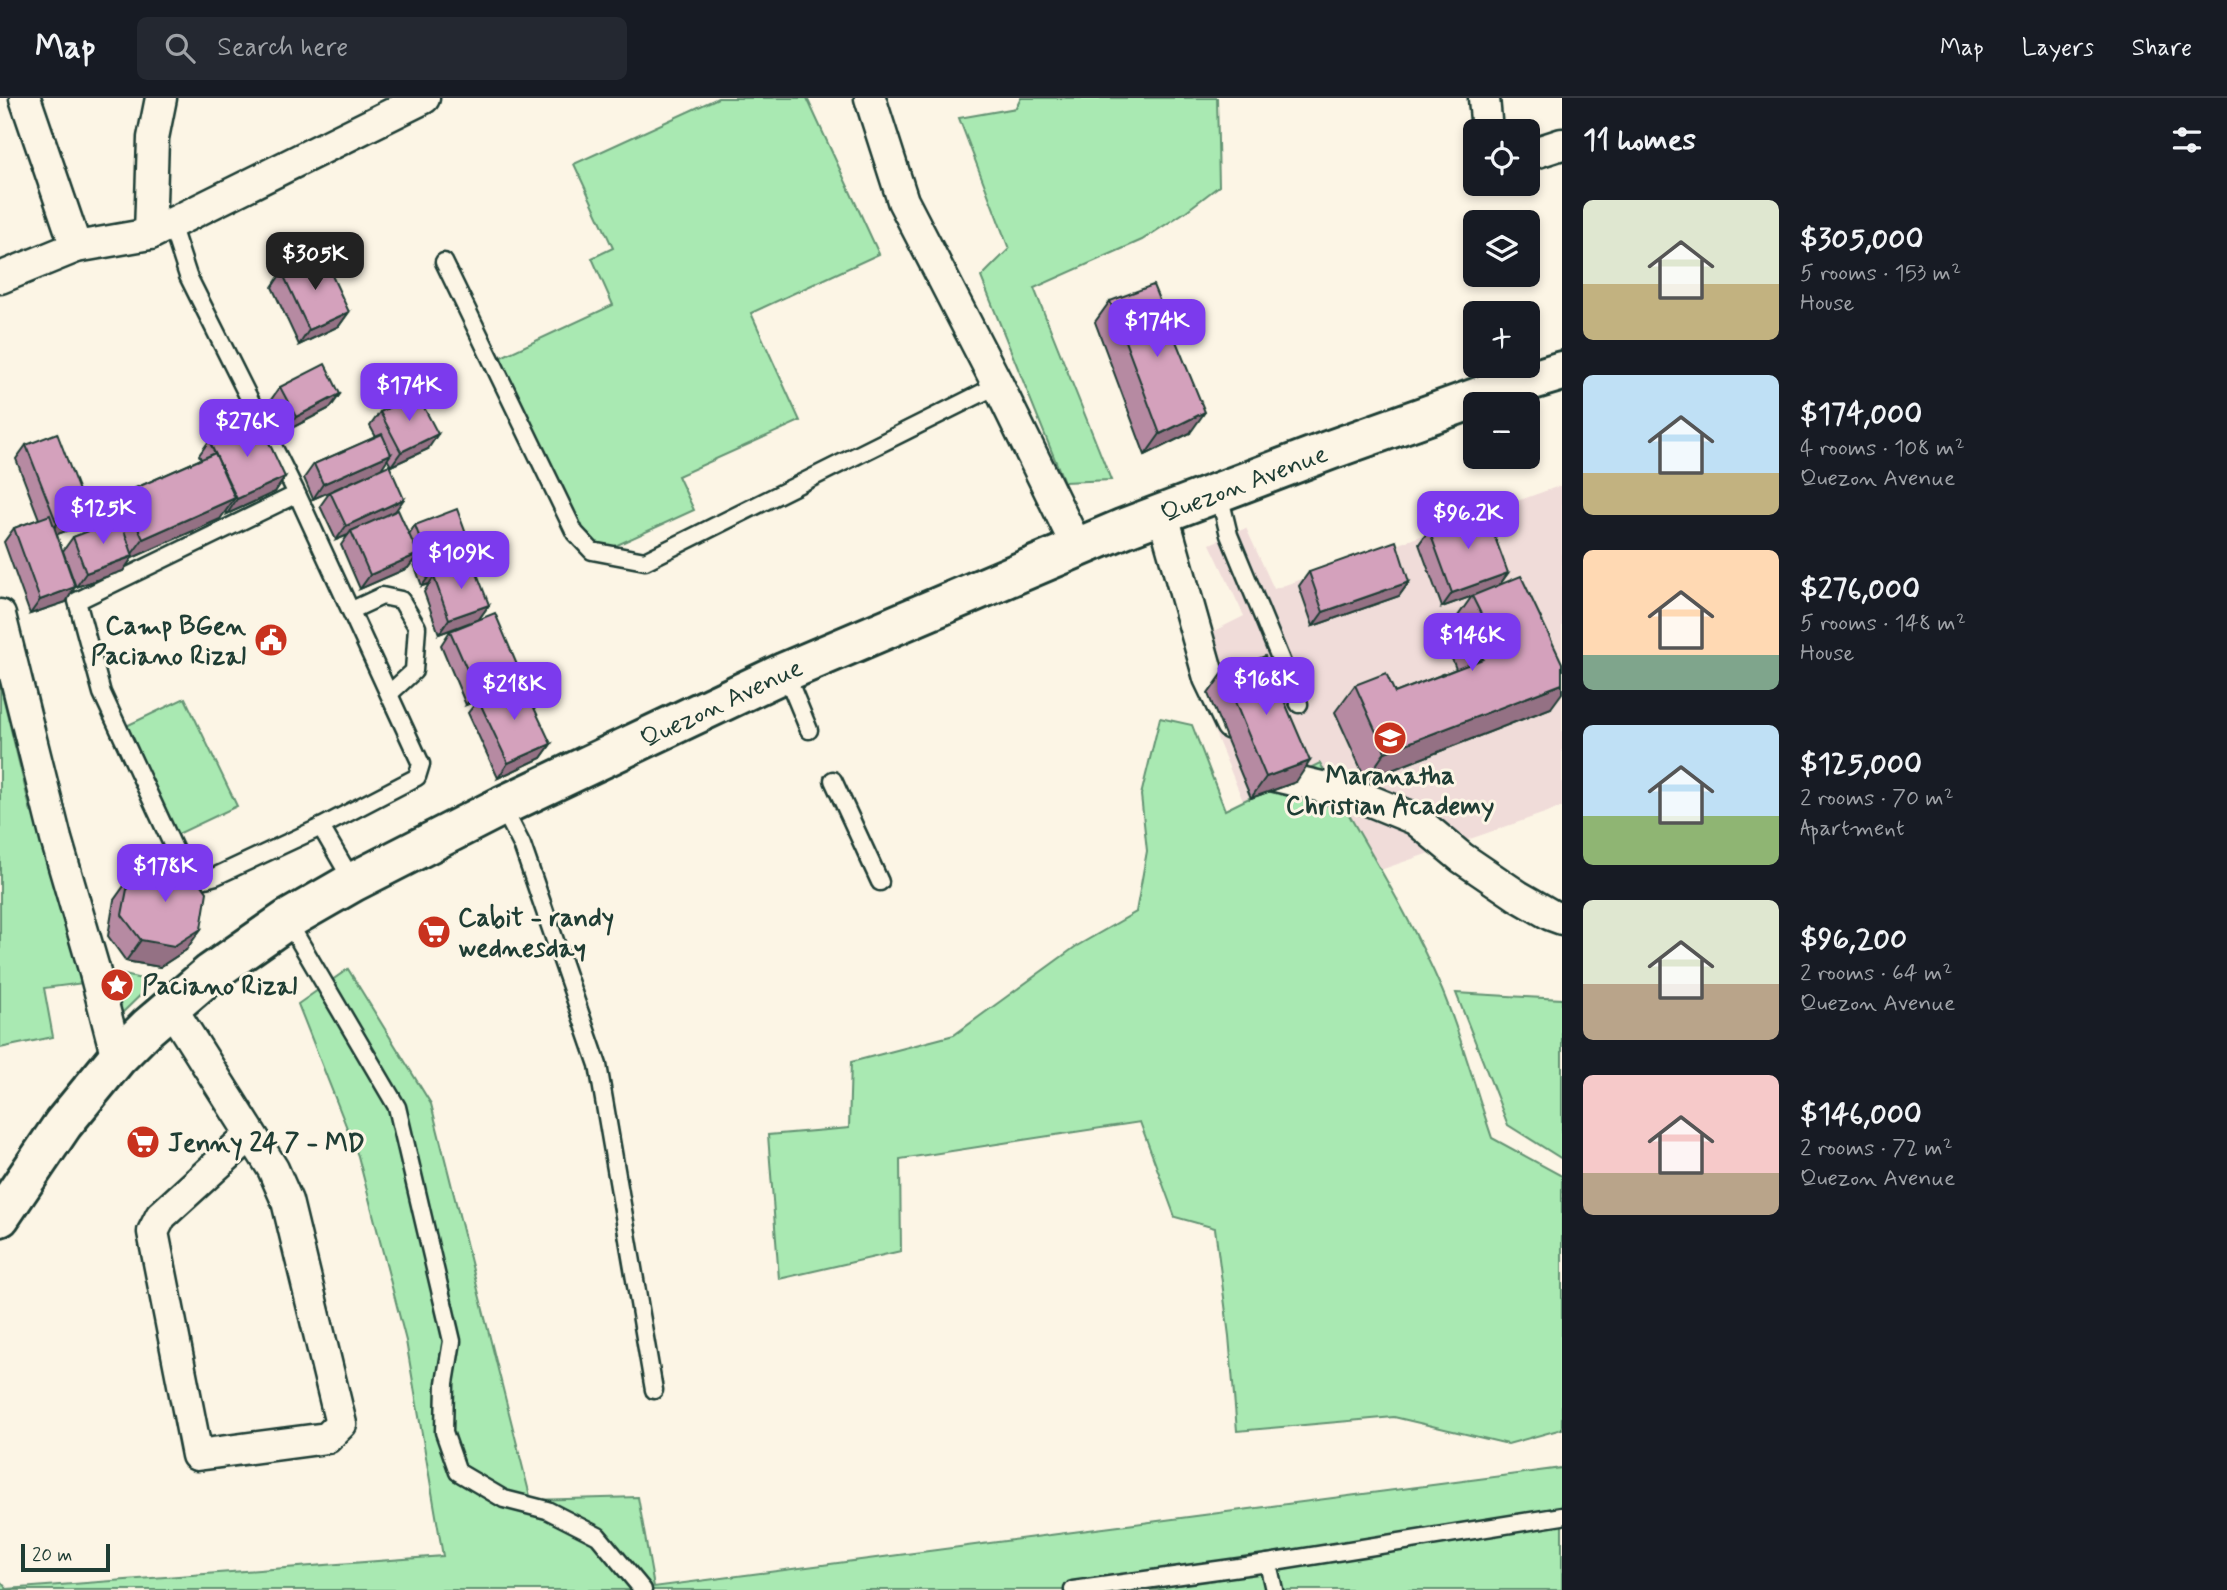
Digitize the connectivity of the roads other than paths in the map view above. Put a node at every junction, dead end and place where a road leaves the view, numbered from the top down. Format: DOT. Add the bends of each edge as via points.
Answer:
graph roads {
  1 [pos="25,98"];
  2 [pos="161,98"];
  3 [pos="424,98"];
  4 [pos="870,98"];
  5 [pos="1485,98"];
  6 [pos="1486,119"];
  7 [pos="1562,144"];
  8 [pos="1540,151"];
  9 [pos="160,229"];
  10 [pos="76,247"];
  11 [pos="444,262"];
  12 [pos="0,278"];
  13 [pos="1562,371"];
  14 [pos="998,385"];
  15 [pos="297,494"];
  16 [pos="1219,494"];
  17 [pos="1163,514"];
  18 [pos="1078,549"];
  19 [pos="352,610"];
  20 [pos="0,615"];
  21 [pos="785,672"];
  22 [pos="390,694"];
  23 [pos="1299,704"];
  24 [pos="809,730"];
  25 [pos="833,780"];
  26 [pos="502,806"];
  27 [pos="321,827"];
  28 [pos="353,882"];
  29 [pos="880,882"];
  30 [pos="1562,919"];
  31 [pos="287,920"];
  32 [pos="170,1006"];
  33 [pos="117,1058"];
  34 [pos="251,1134"];
  35 [pos="0,1217"];
  36 [pos="654,1390"];
  37 [pos="1562,1516"];
  38 [pos="1268,1563"];
  39 [pos="643,1590"];
  40 [pos="1073,1590"];
  41 [pos="1273,1590"];
  1 -- 10 [label="street"];
  2 -- 9 [label="street" via="153,138"];
  3 -- 9 [label="street"];
  4 -- 14 [label="street" via="903,201"];
  5 -- 6 [label="street"];
  7 -- 8 [label="street"];
  9 -- 10 [label="street"];
  9 -- 15 [label="lane"];
  10 -- 12 [label="street"];
  11 -- 14 [label="lane" via="575,533 592,551 645,561"];
  13 -- 16 [label="main road, Quezon Avenue" via="1493,391"];
  14 -- 18 [label="street"];
  15 -- 19 [label="lane"];
  15 -- 27 [label="lane" via="77,601 102,693 190,883 216,876"];
  16 -- 17 [label="main road, Quezon Avenue"];
  16 -- 23 [label="lane" via="1229,535"];
  17 -- 18 [label="main road, Quezon Avenue"];
  17 -- 30 [label="street" via="1209,678 1245,754 1275,776 1356,795 1415,819 1462,858"];
  18 -- 21 [label="main road, Quezon Avenue"];
  19 -- 22 [label="lane"];
  19 -- 22 [label="lane" via="382,596 401,600 417,627 414,671"];
  20 -- 33 [label="street"];
  21 -- 24 [label="lane"];
  21 -- 26 [label="main road, Quezon Avenue"];
  22 -- 27 [label="lane" via="421,764 417,776"];
  25 -- 29 [label="lane"];
  26 -- 28 [label="main road, Quezon Avenue"];
  26 -- 36 [label="lane" via="522,845 598,1065"];
  27 -- 28 [label="lane"];
  28 -- 31 [label="main road, Quezon Avenue"];
  31 -- 32 [label="main road, Quezon Avenue"];
  31 -- 39 [label="lane" via="397,1107 452,1341 444,1432 458,1472 504,1499 547,1510 598,1536"];
  32 -- 33 [label="main road, Quezon Avenue"];
  32 -- 34 [label="street"];
  33 -- 35 [label="main road, Quezon Avenue" via="63,1124"];
  34 -- 34 [label="street" via="287,1201 341,1424 327,1438 197,1455 153,1232 161,1216"];
  37 -- 38 [label="lane"];
  38 -- 40 [label="lane"];
  38 -- 41 [label="lane"];
}
